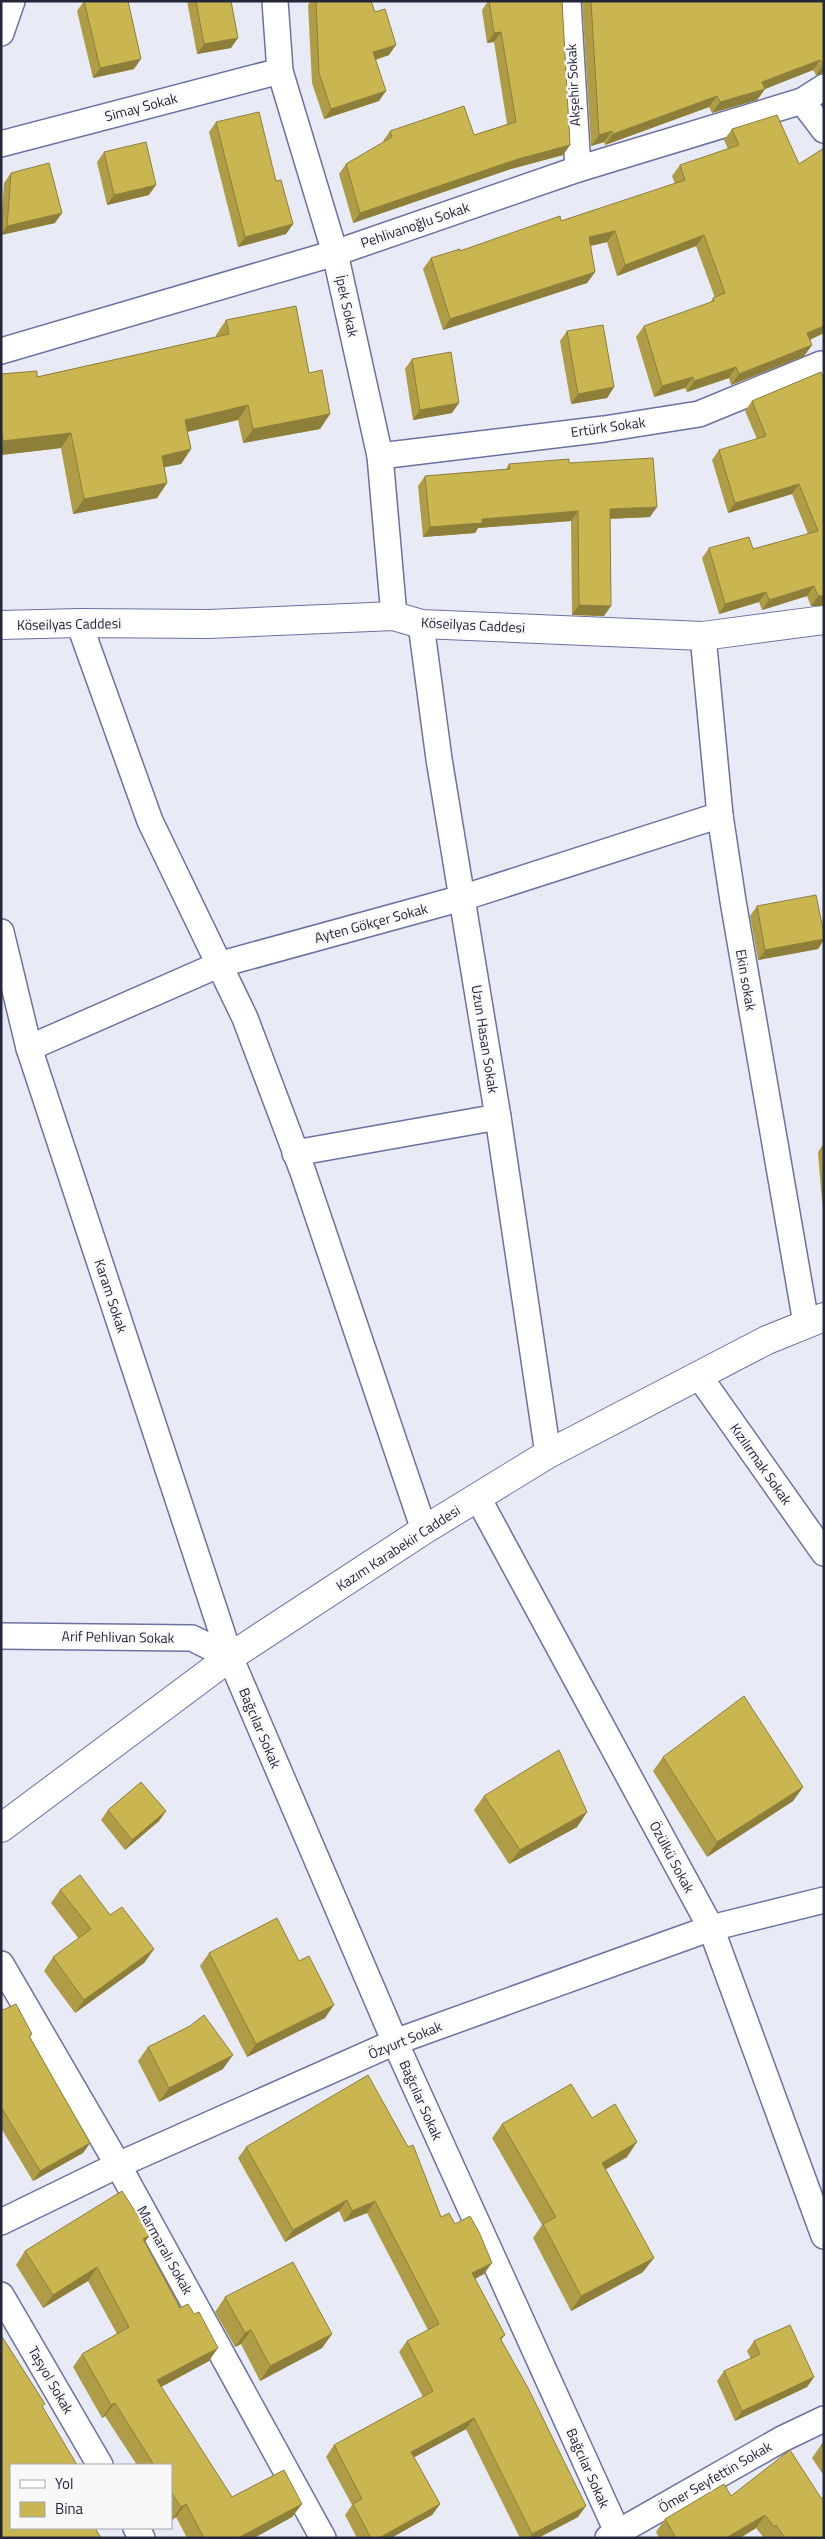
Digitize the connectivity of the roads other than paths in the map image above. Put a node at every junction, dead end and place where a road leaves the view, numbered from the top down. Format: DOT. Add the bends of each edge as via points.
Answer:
graph roads {
  1 [pos="12,1"];
  2 [pos="275,1"];
  3 [pos="568,1"];
  4 [pos="1,33"];
  5 [pos="280,71"];
  6 [pos="824,87"];
  7 [pos="802,101"];
  8 [pos="824,130"];
  9 [pos="1,144"];
  10 [pos="578,170"];
  11 [pos="336,253"];
  12 [pos="1,351"];
  13 [pos="824,370"];
  14 [pos="380,456"];
  15 [pos="394,616"];
  16 [pos="824,620"];
  17 [pos="79,623"];
  18 [pos="421,624"];
  19 [pos="1,625"];
  20 [pos="703,636"];
  21 [pos="720,815"];
  22 [pos="462,898"];
  23 [pos="1,932"];
  24 [pos="218,965"];
  25 [pos="29,1048"];
  26 [pos="498,1116"];
  27 [pos="295,1153"];
  28 [pos="815,1320"];
  29 [pos="699,1376"];
  30 [pos="548,1454"];
  31 [pos="478,1498"];
  32 [pos="424,1530"];
  33 [pos="824,1553"];
  34 [pos="1,1636"];
  35 [pos="230,1657"];
  36 [pos="1,1828"];
  37 [pos="824,1900"];
  38 [pos="710,1928"];
  39 [pos="1,1964"];
  40 [pos="395,2042"];
  41 [pos="118,2165"];
  42 [pos="820,2220"];
  43 [pos="1,2222"];
  44 [pos="1,2296"];
  45 [pos="824,2419"];
  46 [pos="99,2464"];
  47 [pos="615,2536"];
  48 [pos="324,2538"];
  1 -- 4 [label="street"];
  2 -- 5 [label="street, İpek Sokak"];
  3 -- 10 [label="street, Akşehir Sokak"];
  5 -- 9 [label="street, Simay Sokak"];
  5 -- 11 [label="street, İpek Sokak"];
  6 -- 7 [label="street, Pehlivanoğlu Sokak"];
  7 -- 8 [label="street"];
  7 -- 10 [label="street, Pehlivanoğlu Sokak"];
  10 -- 11 [label="street, Pehlivanoğlu Sokak"];
  11 -- 12 [label="street, Pehlivanoğlu Sokak"];
  11 -- 14 [label="street, İpek Sokak"];
  13 -- 14 [label="street, Ertürk Sokak" via="821,364 698,414"];
  14 -- 15 [label="street, İpek Sokak"];
  15 -- 17 [label="street, Köseilyas Caddesi" via="209,624"];
  15 -- 18 [label="street, Köseilyas Caddesi"];
  16 -- 20 [label="street, Köseilyas Caddesi"];
  17 -- 19 [label="street, Köseilyas Caddesi"];
  17 -- 24 [label="street" via="150,821"];
  18 -- 20 [label="street, Köseilyas Caddesi"];
  18 -- 22 [label="street, Uzun Hasan Sokak" via="438,759"];
  20 -- 21 [label="street, Ekin sokak"];
  21 -- 22 [label="street, Ayten Gökçer Sokak"];
  21 -- 28 [label="street, Ekin sokak" via="733,901"];
  22 -- 24 [label="street, Ayten Gökçer Sokak"];
  22 -- 26 [label="street, Uzun Hasan Sokak"];
  23 -- 25 [label="street, Karam Sokak"];
  24 -- 25 [label="street, Ayten Gökçer Sokak"];
  24 -- 27 [label="street" via="245,1018"];
  25 -- 35 [label="street, Karam Sokak"];
  26 -- 27 [label="street"];
  26 -- 30 [label="street, Uzun Hasan Sokak"];
  27 -- 32 [label="street"];
  28 -- 29 [label="street, Kazım Karabekir Caddesi"];
  29 -- 30 [label="street, Kazım Karabekir Caddesi"];
  29 -- 33 [label="street, Kızılırmak Sokak"];
  30 -- 31 [label="street, Kazım Karabekir Caddesi"];
  31 -- 32 [label="street, Kazım Karabekir Caddesi"];
  31 -- 38 [label="street, Özülkü Sokak"];
  32 -- 35 [label="street, Kazım Karabekir Caddesi"];
  34 -- 35 [label="street, Arif Pehlivan Sokak" via="192,1638"];
  35 -- 36 [label="street, Kazım Karabekir Caddesi"];
  35 -- 40 [label="street, Bağcılar Sokak"];
  37 -- 38 [label="street, Özyurt Sokak"];
  38 -- 40 [label="street, Özyurt Sokak"];
  38 -- 42 [label="street, Özülkü Sokak"];
  39 -- 41 [label="street, Marmaralı Sokak"];
  40 -- 41 [label="street, Özyurt Sokak"];
  40 -- 47 [label="street, Bağcılar Sokak"];
  41 -- 43 [label="street, Özyurt Sokak"];
  41 -- 48 [label="street, Marmaralı Sokak"];
  44 -- 46 [label="street, Taşyol Sokak"];
  45 -- 47 [label="street, Ömer Seyfettin Sokak" via="787,2447"];
}
